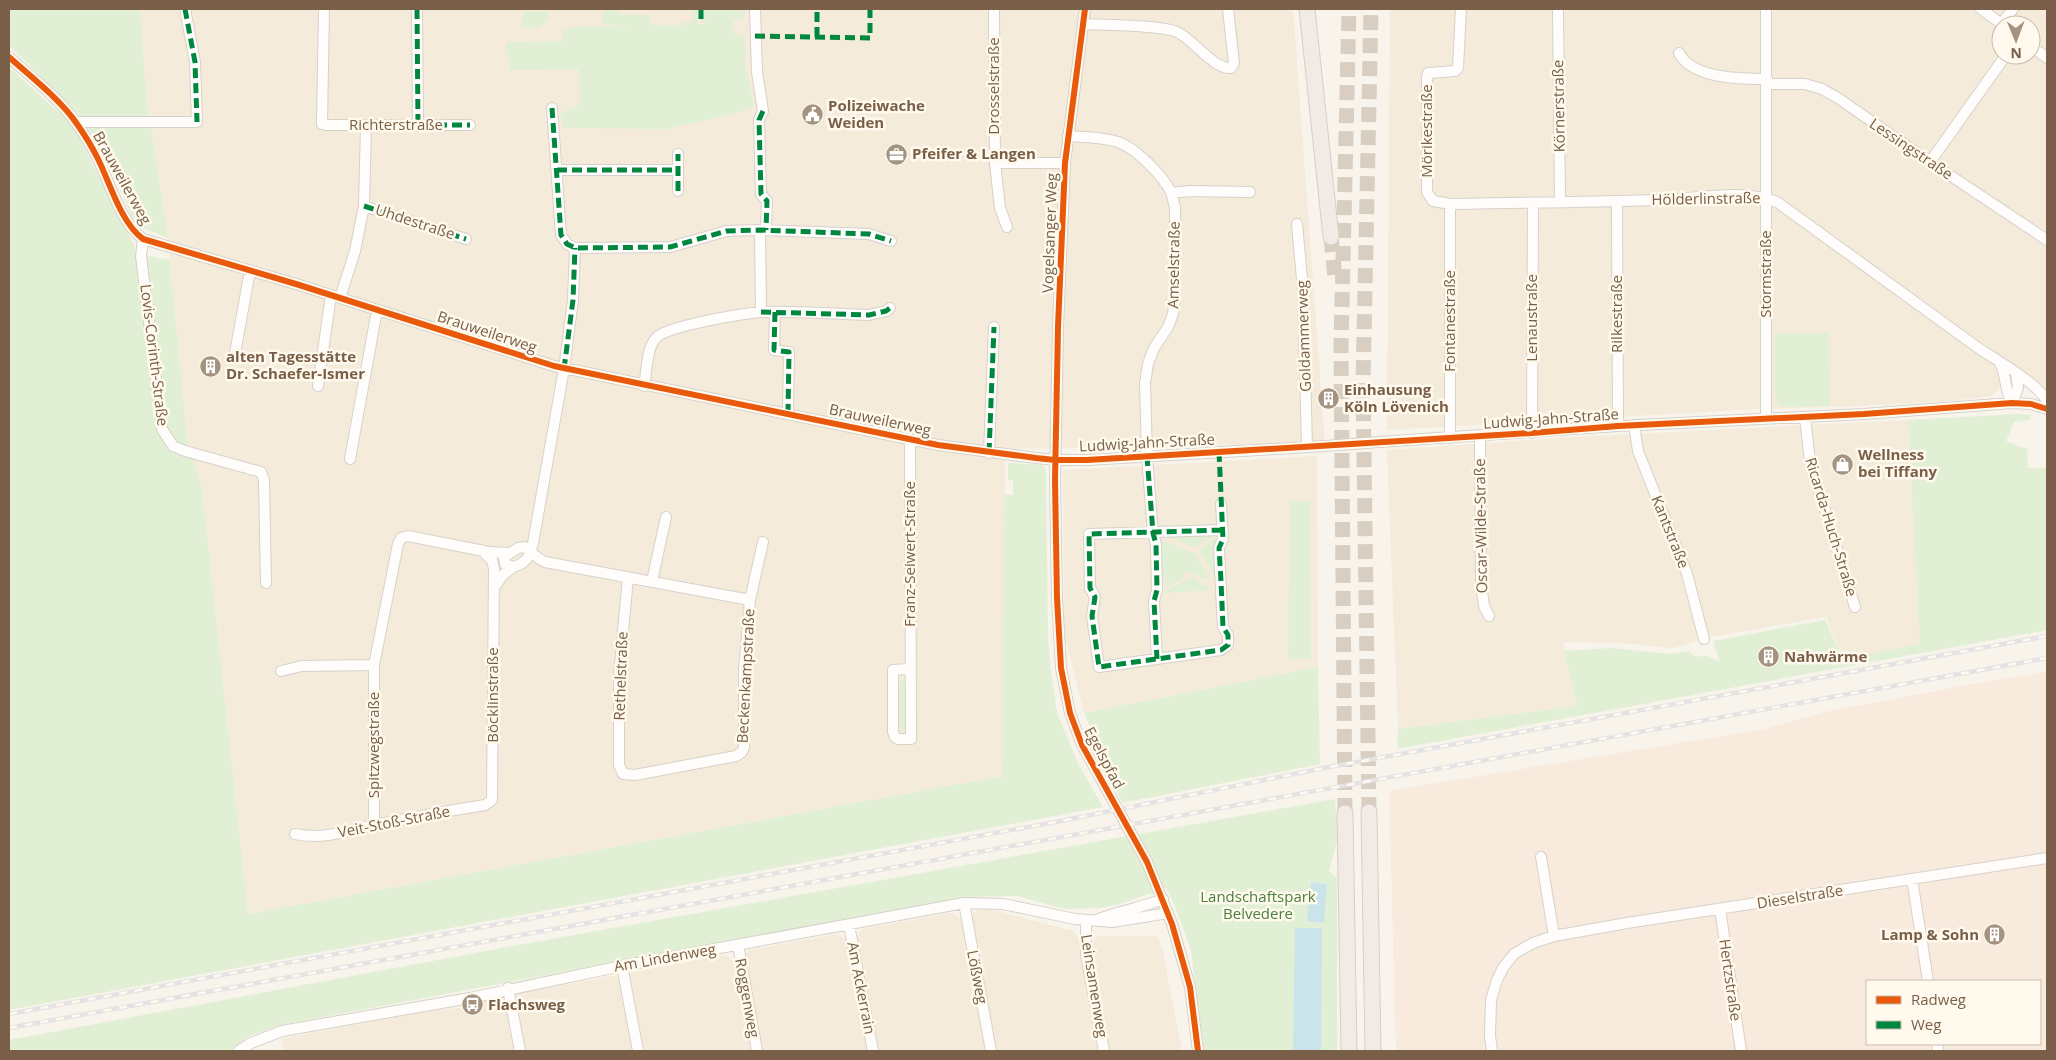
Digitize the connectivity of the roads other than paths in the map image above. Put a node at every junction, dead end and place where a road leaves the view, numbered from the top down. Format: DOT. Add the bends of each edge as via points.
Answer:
graph roads {
  1 [pos="186,9"];
  2 [pos="324,9"];
  3 [pos="417,9"];
  4 [pos="755,9"];
  5 [pos="994,9"];
  6 [pos="1085,9"];
  7 [pos="1228,9"];
  8 [pos="1307,9"];
  9 [pos="1461,9"];
  10 [pos="1558,9"];
  11 [pos="1766,9"];
  12 [pos="1083,24"];
  13 [pos="1678,53"];
  14 [pos="9,57"];
  15 [pos="1999,65"];
  16 [pos="1767,81"];
  17 [pos="552,108"];
  18 [pos="75,122"];
  19 [pos="366,125"];
  20 [pos="418,125"];
  21 [pos="470,125"];
  22 [pos="1068,136"];
  23 [pos="678,154"];
  24 [pos="1930,162"];
  25 [pos="1065,163"];
  26 [pos="995,164"];
  27 [pos="557,170"];
  28 [pos="678,170"];
  29 [pos="678,191"];
  30 [pos="1250,192"];
  31 [pos="1171,193"];
  32 [pos="1766,198"];
  33 [pos="1617,201"];
  34 [pos="1533,202"];
  35 [pos="1560,202"];
  36 [pos="1450,204"];
  37 [pos="364,206"];
  38 [pos="1297,224"];
  39 [pos="1007,227"];
  40 [pos="763,230"];
  41 [pos="1331,237"];
  42 [pos="143,239"];
  43 [pos="466,239"];
  44 [pos="2047,240"];
  45 [pos="891,241"];
  46 [pos="575,248"];
  47 [pos="250,271"];
  48 [pos="335,297"];
  49 [pos="890,308"];
  50 [pos="377,310"];
  51 [pos="761,312"];
  52 [pos="775,312"];
  53 [pos="994,327"];
  54 [pos="235,353"];
  55 [pos="1999,362"];
  56 [pos="564,368"];
  57 [pos="2016,374"];
  58 [pos="318,386"];
  59 [pos="644,386"];
  60 [pos="2047,401"];
  61 [pos="2012,403"];
  62 [pos="2047,409"];
  63 [pos="788,413"];
  64 [pos="1804,417"];
  65 [pos="1766,418"];
  66 [pos="1634,425"];
  67 [pos="1618,426"];
  68 [pos="1532,433"];
  69 [pos="1480,436"];
  70 [pos="1450,438"];
  71 [pos="910,439"];
  72 [pos="1307,448"];
  73 [pos="990,453"];
  74 [pos="1147,456"];
  75 [pos="350,459"];
  76 [pos="1056,460"];
  77 [pos="1221,504"];
  78 [pos="666,517"];
  79 [pos="536,530"];
  80 [pos="1223,530"];
  81 [pos="1152,534"];
  82 [pos="763,542"];
  83 [pos="481,550"];
  84 [pos="530,552"];
  85 [pos="511,553"];
  86 [pos="544,562"];
  87 [pos="518,565"];
  88 [pos="494,572"];
  89 [pos="628,577"];
  90 [pos="652,582"];
  91 [pos="266,583"];
  92 [pos="494,589"];
  93 [pos="750,600"];
  94 [pos="1855,607"];
  95 [pos="1489,616"];
  96 [pos="1704,639"];
  97 [pos="1157,659"];
  98 [pos="374,666"];
  99 [pos="910,669"];
  100 [pos="281,671"];
  101 [pos="742,752"];
  102 [pos="492,800"];
  103 [pos="1369,812"];
  104 [pos="1345,813"];
  105 [pos="374,825"];
  106 [pos="295,834"];
  107 [pos="1541,857"];
  108 [pos="2047,858"];
  109 [pos="1912,879"];
  110 [pos="1162,899"];
  111 [pos="964,903"];
  112 [pos="1720,909"];
  113 [pos="1168,913"];
  114 [pos="1090,920"];
  115 [pos="850,925"];
  116 [pos="1554,936"];
  117 [pos="738,945"];
  118 [pos="622,966"];
  119 [pos="1928,980"];
  120 [pos="508,988"];
  121 [pos="239,1051"];
  122 [pos="520,1051"];
  123 [pos="638,1051"];
  124 [pos="757,1051"];
  125 [pos="873,1051"];
  126 [pos="991,1051"];
  127 [pos="1104,1051"];
  128 [pos="1198,1051"];
  129 [pos="1350,1051"];
  130 [pos="1372,1051"];
  131 [pos="1492,1051"];
  132 [pos="1741,1051"];
  1 -- 18 [label="street" via="195,62 197,122"];
  2 -- 19 [label="street, Richterstraße" via="322,124"];
  3 -- 20 [label="street"];
  4 -- 40 [label="street" via="757,72 763,112 759,120 761,194 767,201"];
  5 -- 26 [label="street, Drosselstraße"];
  6 -- 12 [label="street, Vogelsanger Weg"];
  7 -- 12 [label="street" via="1234,63 1231,68 1211,59 1176,31"];
  8 -- 41 [label="highway"];
  9 -- 36 [label="street, Mörikestraße" via="1458,68 1455,71 1428,72 1427,78 1427,192 1433,201"];
  10 -- 35 [label="street, Körnerstraße"];
  11 -- 16 [label="street, Stormstraße"];
  12 -- 22 [label="street, Vogelsanger Weg"];
  13 -- 16 [label="street, Lessingstraße" via="1691,67 1730,78"];
  14 -- 18 [label="street, Brauweilerweg"];
  15 -- 24 [label="street"];
  16 -- 24 [label="street, Lessingstraße" via="1805,84 1822,89"];
  16 -- 32 [label="street, Stormstraße"];
  17 -- 27 [label="street"];
  18 -- 42 [label="street, Brauweilerweg" via="96,155 126,218"];
  19 -- 20 [label="street, Richterstraße"];
  19 -- 37 [label="street"];
  20 -- 21 [label="street, Richterstraße"];
  22 -- 25 [label="street, Vogelsanger Weg"];
  22 -- 31 [label="street, Amselstraße" via="1119,142 1151,166"];
  23 -- 28 [label="street"];
  24 -- 44 [label="street, Lessingstraße"];
  25 -- 26 [label="street"];
  25 -- 76 [label="street, Vogelsanger Weg"];
  26 -- 39 [label="street, Drosselstraße" via="1000,208"];
  27 -- 28 [label="street"];
  27 -- 46 [label="street" via="561,235 567,244"];
  28 -- 29 [label="street"];
  30 -- 31 [label="street"];
  31 -- 74 [label="street, Amselstraße" via="1175,207 1175,298 1168,327 1148,364 1145,383"];
  32 -- 33 [label="street, Hölderlinstraße" via="1736,195"];
  32 -- 55 [label="street, Hölderlinstraße" via="1777,202"];
  32 -- 65 [label="street, Stormstraße"];
  33 -- 35 [label="street, Hölderlinstraße"];
  33 -- 67 [label="street, Rilkestraße"];
  34 -- 35 [label="street, Hölderlinstraße"];
  34 -- 36 [label="street, Hölderlinstraße"];
  34 -- 68 [label="street, Lenaustraße"];
  36 -- 70 [label="street, Fontanestraße"];
  37 -- 43 [label="street, Uhdestraße"];
  37 -- 48 [label="street" via="355,251"];
  38 -- 72 [label="street, Goldammerweg" via="1303,275"];
  40 -- 45 [label="street" via="870,234"];
  40 -- 46 [label="street" via="727,232 670,247"];
  40 -- 51 [label="street"];
  42 -- 47 [label="street, Brauweilerweg"];
  42 -- 91 [label="street, Lovis-Corinth-Straße" via="141,256 162,429 173,446 261,472 264,480"];
  46 -- 56 [label="street" via="573,300"];
  47 -- 48 [label="street, Brauweilerweg"];
  47 -- 54 [label="street"];
  48 -- 50 [label="street, Brauweilerweg"];
  48 -- 58 [label="street"];
  49 -- 52 [label="street" via="870,315"];
  50 -- 56 [label="street, Brauweilerweg"];
  50 -- 75 [label="street"];
  51 -- 52 [label="street"];
  51 -- 59 [label="street" via="666,331 656,338 651,348"];
  52 -- 63 [label="street" via="774,350 789,352"];
  53 -- 73 [label="street"];
  55 -- 57 [label="street, Hölderlinstraße"];
  55 -- 61 [label="street"];
  56 -- 59 [label="street, Brauweilerweg"];
  56 -- 79 [label="street"];
  57 -- 60 [label="street, Hölderlinstraße" via="2042,393"];
  57 -- 61 [label="street" via="2018,388"];
  59 -- 63 [label="street, Brauweilerweg"];
  61 -- 62 [label="street, Ludwig-Jahn-Straße"];
  61 -- 64 [label="street, Ludwig-Jahn-Straße"];
  63 -- 71 [label="street, Brauweilerweg"];
  64 -- 65 [label="street, Ludwig-Jahn-Straße"];
  64 -- 94 [label="street, Ricarda-Huch-Straße" via="1810,462"];
  65 -- 66 [label="street, Ludwig-Jahn-Straße"];
  66 -- 67 [label="street, Ludwig-Jahn-Straße"];
  66 -- 96 [label="street, Kantstraße" via="1638,451 1687,574"];
  67 -- 68 [label="street, Ludwig-Jahn-Straße"];
  68 -- 69 [label="street, Ludwig-Jahn-Straße"];
  69 -- 70 [label="street, Ludwig-Jahn-Straße"];
  69 -- 95 [label="street, Oscar-Wilde-Straße" via="1481,585"];
  70 -- 72 [label="street, Ludwig-Jahn-Straße, bridge"];
  71 -- 73 [label="street, Brauweilerweg"];
  71 -- 99 [label="street, Franz-Seiwert-Straße"];
  72 -- 74 [label="street, Ludwig-Jahn-Straße"];
  73 -- 76 [label="street, Brauweilerweg"];
  74 -- 76 [label="street, Ludwig-Jahn-Straße"];
  74 -- 81 [label="street, Amselstraße"];
  76 -- 110 [label="street, Egelspfad" via="1059,646 1070,713 1082,745 1143,855"];
  77 -- 80 [label="street"];
  78 -- 90 [label="street"];
  79 -- 84 [label="street"];
  79 -- 85 [label="street" via="531,538"];
  80 -- 81 [label="street"];
  80 -- 97 [label="street" via="1219,548 1223,627 1228,635 1228,645 1221,650"];
  81 -- 97 [label="street, Amselstraße" via="1156,544 1158,590 1154,601"];
  81 -- 97 [label="street" via="1089,534 1090,588 1095,597 1092,616 1100,667"];
  82 -- 93 [label="street, Beckenkampstraße"];
  83 -- 85 [label="street"];
  83 -- 88 [label="street, Böcklinstraße" via="492,560"];
  83 -- 98 [label="street, Spitzwegstraße" via="408,536 401,538"];
  84 -- 85 [label="street" via="525,547"];
  84 -- 86 [label="street"];
  84 -- 87 [label="street" via="527,561"];
  85 -- 87 [label="street" via="505,564"];
  85 -- 88 [label="street"];
  86 -- 87 [label="street"];
  86 -- 89 [label="street"];
  87 -- 92 [label="street" via="503,575"];
  88 -- 92 [label="street, Böcklinstraße"];
  89 -- 90 [label="street"];
  89 -- 101 [label="street, Rethelstraße" via="619,675 619,765 623,774 736,756"];
  90 -- 93 [label="street"];
  92 -- 102 [label="street, Böcklinstraße"];
  93 -- 101 [label="street, Beckenkampstraße"];
  98 -- 100 [label="street" via="302,666"];
  98 -- 105 [label="street, Spitzwegstraße"];
  99 -- 99 [label="street, Franz-Seiwert-Straße" via="911,739 898,739 893,732 893,670"];
  102 -- 105 [label="street, Veit-Stoß-Straße" via="485,805"];
  103 -- 130 [label="highway"];
  104 -- 129 [label="highway"];
  105 -- 106 [label="street, Veit-Stoß-Straße" via="326,836"];
  107 -- 116 [label="street"];
  108 -- 109 [label="street, Dieselstraße"];
  109 -- 112 [label="street, Dieselstraße"];
  109 -- 119 [label="street"];
  110 -- 113 [label="street, Egelspfad"];
  110 -- 114 [label="street, Am Lindenweg"];
  111 -- 114 [label="street, Am Lindenweg" via="1003,904"];
  111 -- 115 [label="street, Am Lindenweg"];
  111 -- 126 [label="street, Lößweg"];
  112 -- 116 [label="street, Dieselstraße"];
  112 -- 132 [label="street, Hertzstraße"];
  113 -- 114 [label="street, Am Lindenweg" via="1112,922"];
  113 -- 128 [label="street, Egelspfad" via="1190,987"];
  114 -- 127 [label="street, Leinsamenweg" via="1086,955"];
  115 -- 117 [label="street, Am Lindenweg"];
  115 -- 125 [label="street, Am Ackerrain"];
  116 -- 131 [label="street, Dieselstraße" via="1514,954 1500,974 1491,1000"];
  117 -- 118 [label="street, Am Lindenweg"];
  117 -- 124 [label="street, Roggenweg"];
  118 -- 120 [label="street, Am Lindenweg"];
  118 -- 123 [label="street"];
  120 -- 121 [label="street, Am Lindenweg" via="470,998 282,1031"];
  120 -- 122 [label="street"];
}
